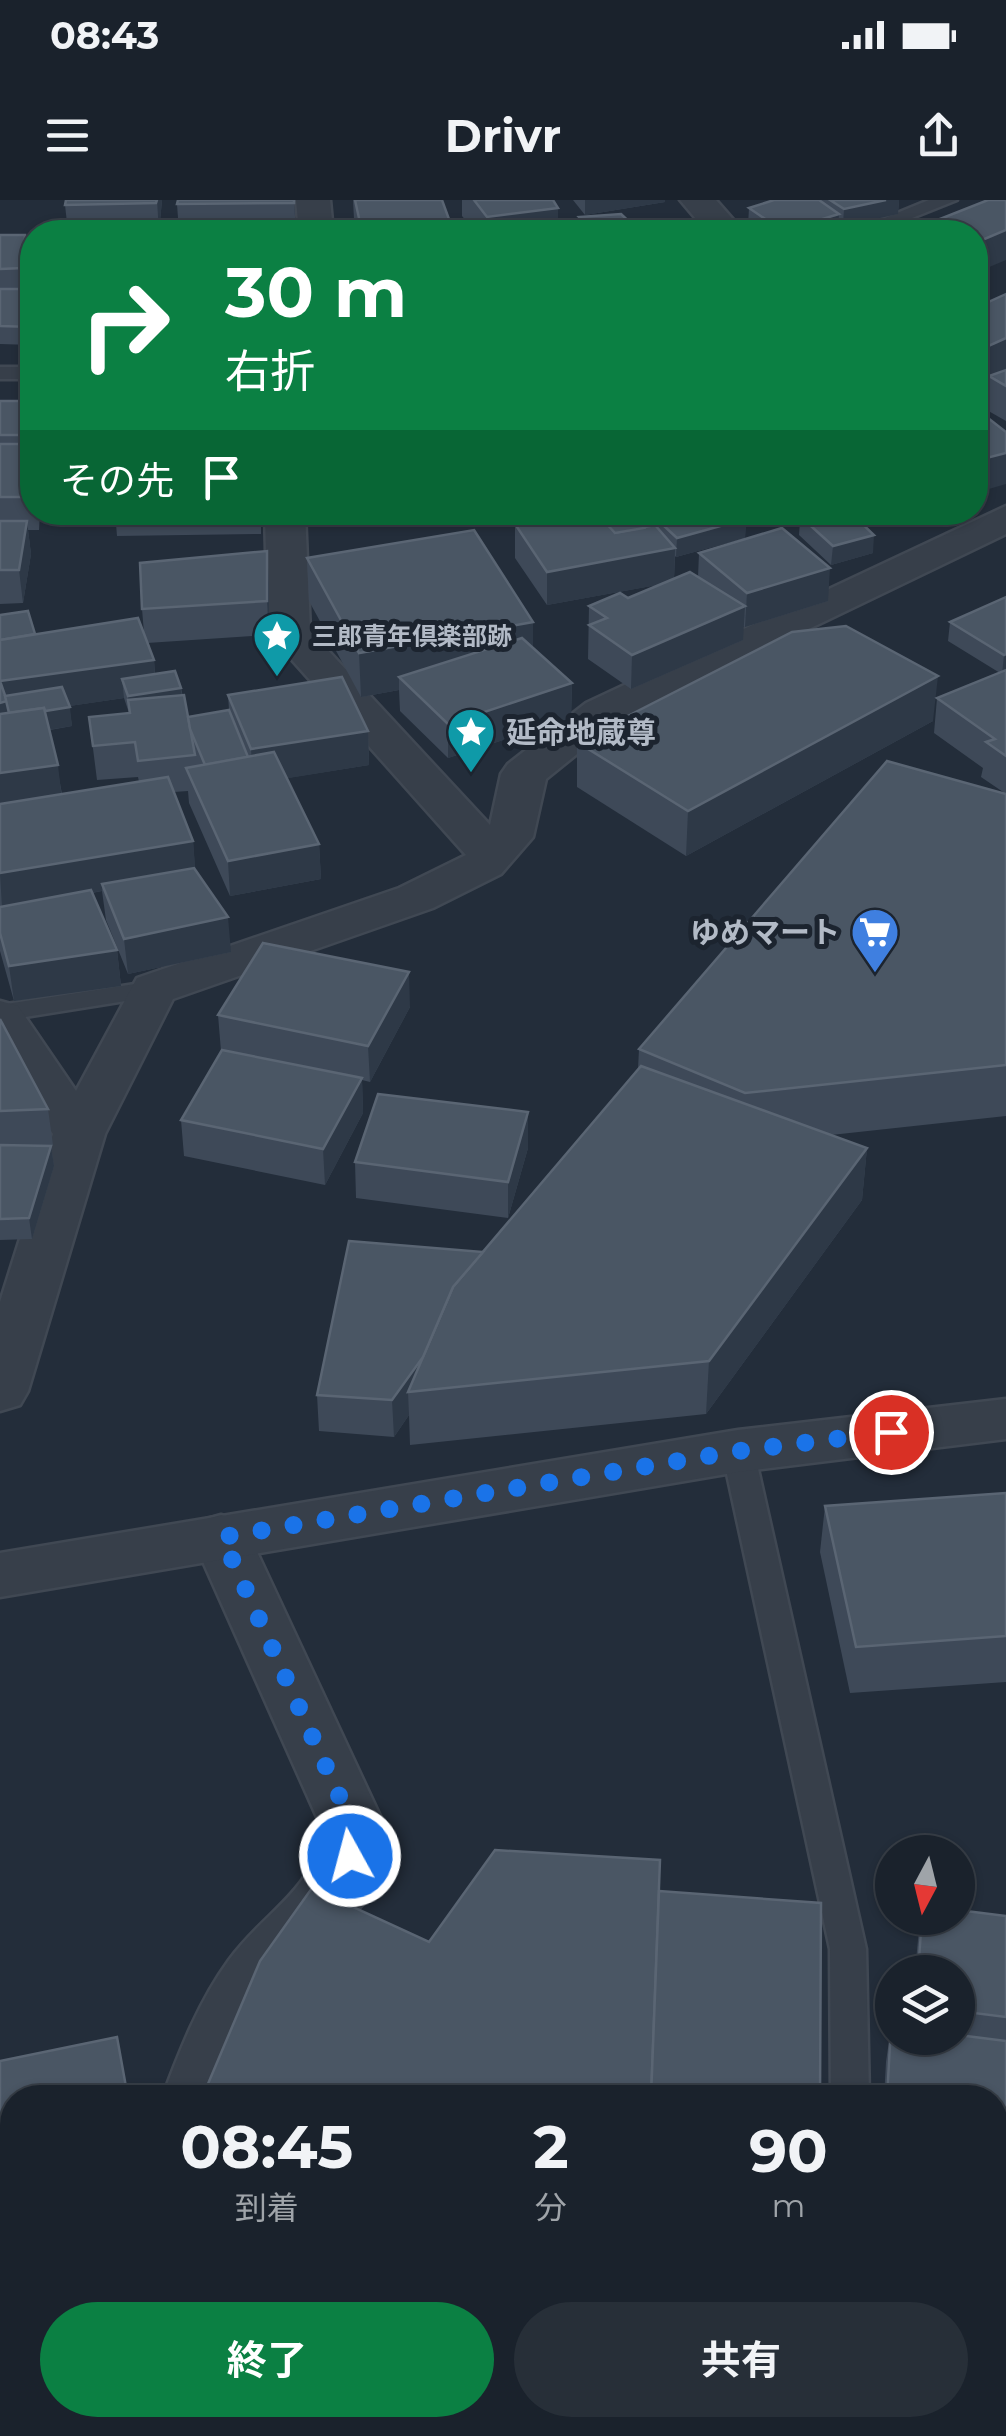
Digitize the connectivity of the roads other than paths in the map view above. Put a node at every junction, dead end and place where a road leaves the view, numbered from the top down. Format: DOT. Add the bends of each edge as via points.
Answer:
graph roads {
  1 [pos="697,200"];
  2 [pos="947,200"];
  3 [pos="715,220"];
  4 [pos="894,220"];
  5 [pos="1006,384"];
  6 [pos="988,404"];
  7 [pos="1006,518"];
  8 [pos="284,525"];
  9 [pos="491,854"];
  10 [pos="154,989"];
  11 [pos="0,1015"];
  12 [pos="79,1134"];
  13 [pos="0,1391"];
  14 [pos="1006,1419"];
  15 [pos="738,1451"];
  16 [pos="222,1537"];
  17 [pos="0,1575"];
  18 [pos="201,2085"];
  19 [pos="850,2085"];
  1 -- 3 [label="street"];
  2 -- 4 [label="lane"];
  5 -- 6 [label="lane"];
  7 -- 9 [label="street" via="602,712 524,774 510,837"];
  8 -- 9 [label="street" via="288,633"];
  9 -- 10 [label="street" via="484,864 416,898"];
  10 -- 11 [label="lane"];
  10 -- 12 [label="street"];
  11 -- 12 [label="street"];
  12 -- 13 [label="street"];
  14 -- 15 [label="street"];
  15 -- 16 [label="street"];
  15 -- 19 [label="lane" via="848,1949"];
  16 -- 17 [label="street"];
  16 -- 18 [label="street" via="356,1833 346,1879 253,1978"];
}
